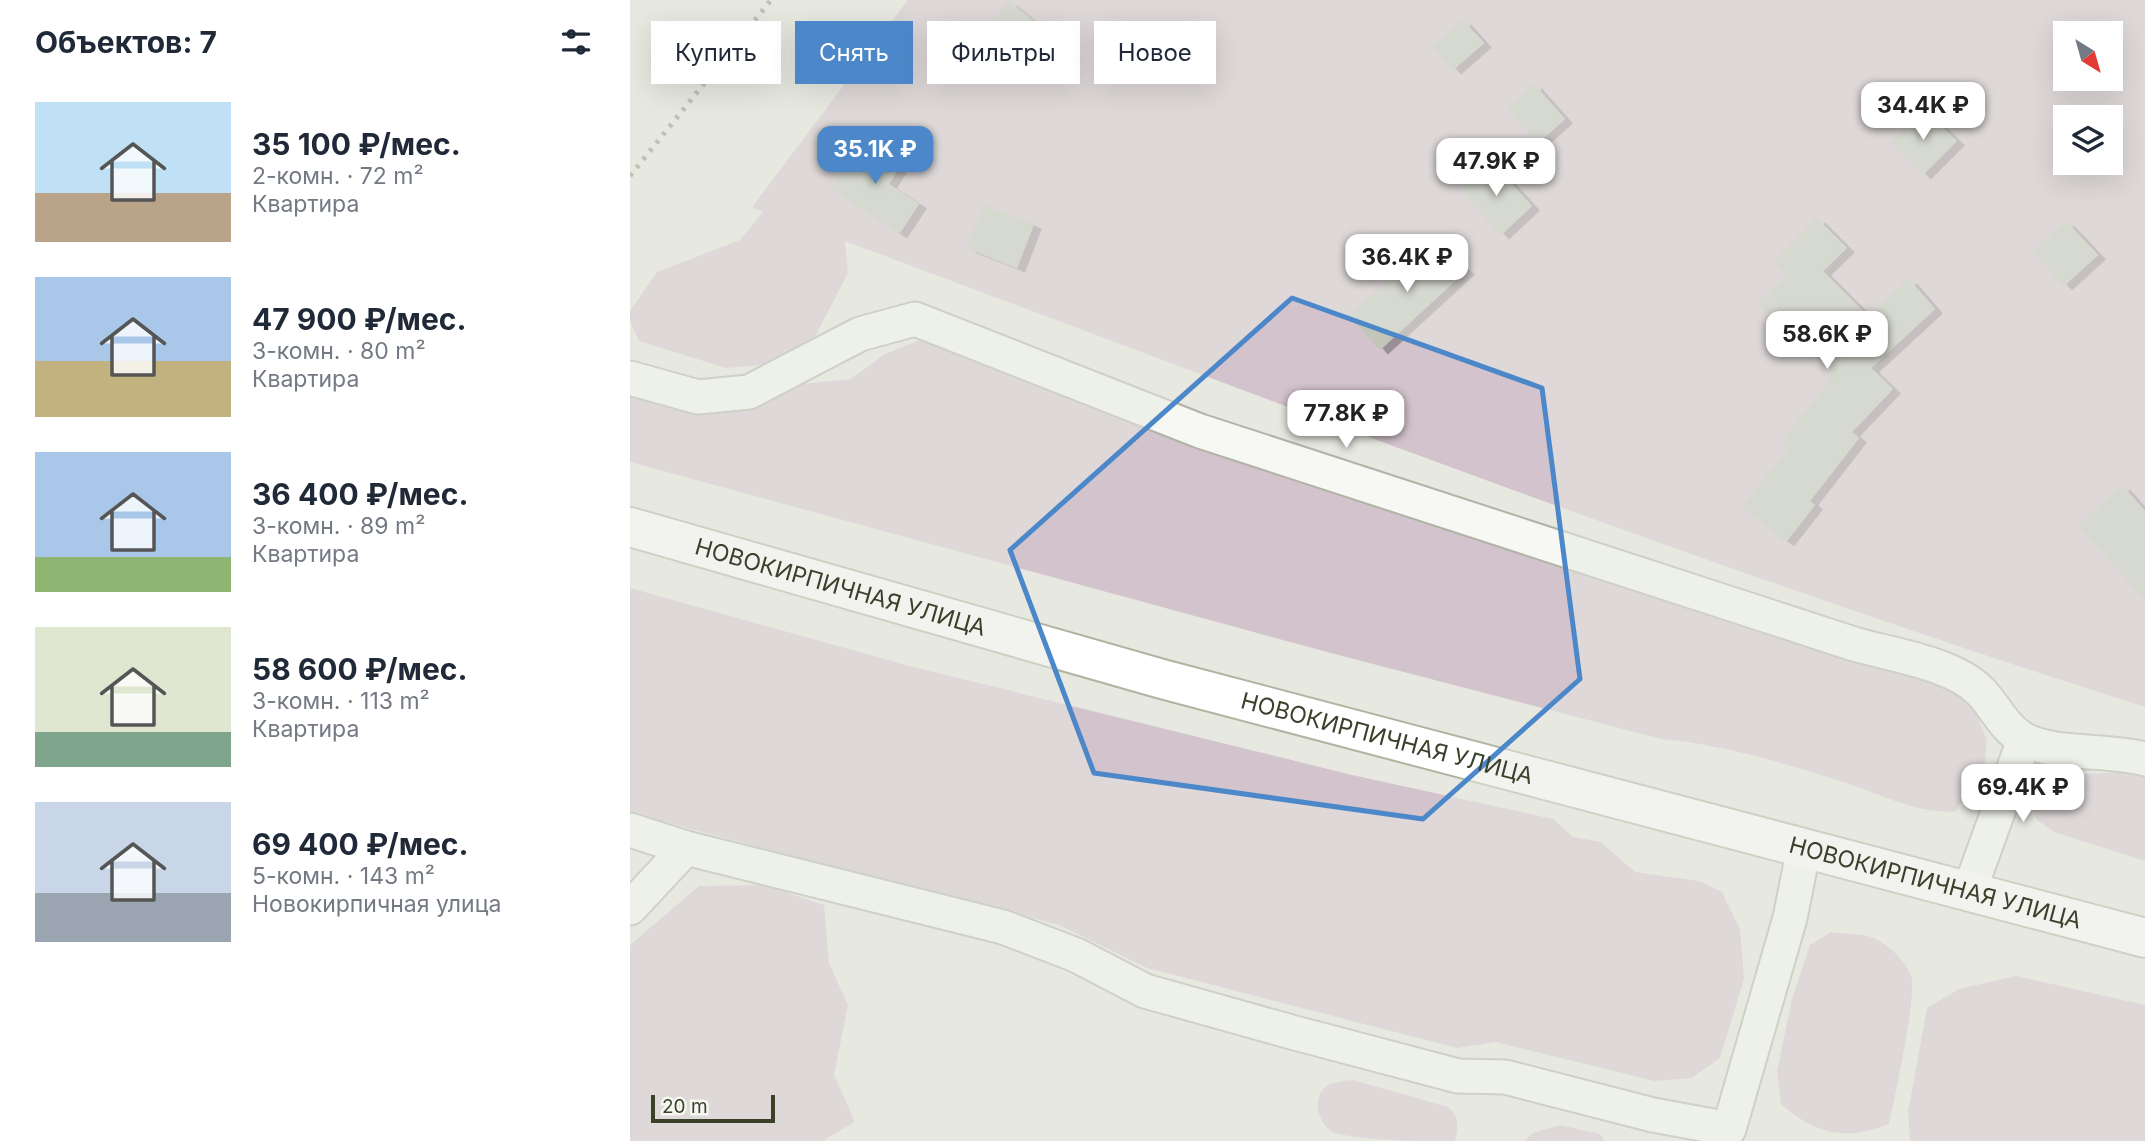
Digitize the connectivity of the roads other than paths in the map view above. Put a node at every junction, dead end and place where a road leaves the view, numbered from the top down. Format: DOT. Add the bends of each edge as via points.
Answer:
graph roads {
  1 [pos="630,378"];
  2 [pos="630,527"];
  3 [pos="2025,740"];
  4 [pos="2145,759"];
  5 [pos="630,830"];
  6 [pos="686,848"];
  7 [pos="1804,848"];
  8 [pos="1970,889"];
  9 [pos="630,908"];
  10 [pos="2145,938"];
  1 -- 3 [label="street" via="698,397 749,391 860,334 915,320 1200,431 1841,640 1956,673 1980,691 2001,722"];
  2 -- 7 [label="main road, НОВОКИРПИЧНАЯ УЛИЦА" via="1162,679"];
  3 -- 4 [label="street"];
  3 -- 8 [label="street"];
  5 -- 6 [label="street"];
  6 -- 7 [label="street" via="1003,927 1076,955 1145,991 1370,1053 1458,1076 1505,1077 1653,1115 1729,1129 1790,918"];
  6 -- 9 [label="street"];
  7 -- 8 [label="main road, НОВОКИРПИЧНАЯ УЛИЦА"];
  8 -- 10 [label="main road, НОВОКИРПИЧНАЯ УЛИЦА"];
}
